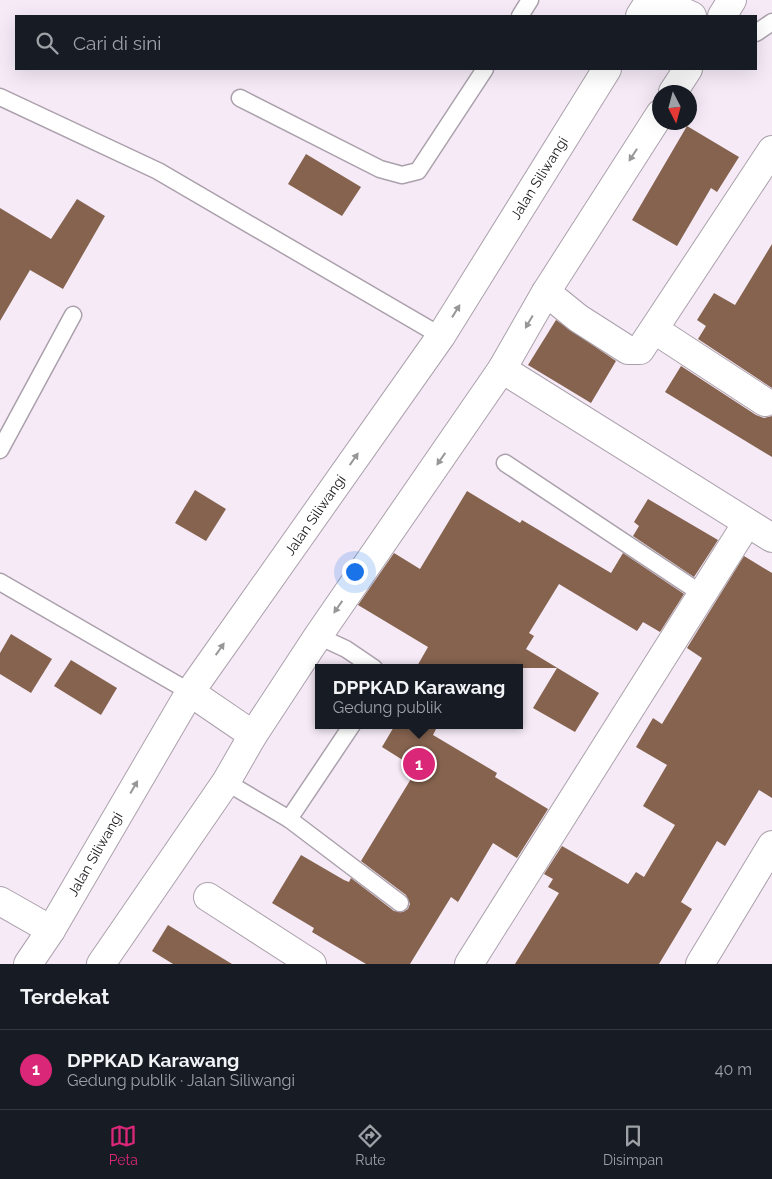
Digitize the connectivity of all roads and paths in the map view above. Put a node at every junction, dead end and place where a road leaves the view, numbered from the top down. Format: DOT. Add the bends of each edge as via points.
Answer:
graph roads {
  1 [pos="530,0"];
  2 [pos="650,0"];
  3 [pos="658,0"];
  4 [pos="732,0"];
  5 [pos="521,15"];
  6 [pos="641,15"];
  7 [pos="690,15"];
  8 [pos="723,15"];
  9 [pos="772,22"];
  10 [pos="757,32"];
  11 [pos="484,70"];
  12 [pos="606,70"];
  13 [pos="687,70"];
  14 [pos="678,85"];
  15 [pos="0,97"];
  16 [pos="240,98"];
  17 [pos="652,126"];
  18 [pos="772,150"];
  19 [pos="546,292"];
  20 [pos="73,315"];
  21 [pos="655,330"];
  22 [pos="441,336"];
  23 [pos="502,369"];
  24 [pos="766,402"];
  25 [pos="0,450"];
  26 [pos="505,463"];
  27 [pos="747,523"];
  28 [pos="772,538"];
  29 [pos="0,582"];
  30 [pos="702,594"];
  31 [pos="318,636"];
  32 [pos="368,664"];
  33 [pos="190,692"];
  34 [pos="349,729"];
  35 [pos="253,735"];
  36 [pos="226,782"];
  37 [pos="289,820"];
  38 [pos="772,845"];
  39 [pos="208,897"];
  40 [pos="0,901"];
  41 [pos="400,903"];
  42 [pos="52,930"];
  43 [pos="28,964"];
  44 [pos="101,964"];
  45 [pos="312,964"];
  46 [pos="469,964"];
  47 [pos="700,964"];
  1 -- 5 [label="lane"];
  2 -- 6 [label="main road"];
  3 -- 7 [label="main road"];
  4 -- 8 [label="main road"];
  9 -- 10 [label="lane"];
  11 -- 16 [label="lane" via="418,171 402,175 380,169"];
  22 -- 12 [label="main road, Jalan Siliwangi, one-way"];
  13 -- 14 [label="main road"];
  15 -- 22 [label="lane" via="158,171"];
  17 -- 19 [label="main road, one-way"];
  18 -- 21 [label="main road"];
  19 -- 21 [label="main road" via="578,318 628,350 640,350"];
  19 -- 23 [label="main road, one-way"];
  20 -- 25 [label="lane"];
  21 -- 24 [label="main road"];
  33 -- 22 [label="main road, Jalan Siliwangi, one-way"];
  23 -- 27 [label="main road"];
  23 -- 31 [label="main road, one-way"];
  26 -- 30 [label="lane"];
  27 -- 28 [label="main road"];
  27 -- 30 [label="main road"];
  29 -- 33 [label="lane"];
  30 -- 46 [label="main road"];
  31 -- 32 [label="lane"];
  31 -- 35 [label="main road"];
  33 -- 35 [label="main road"];
  42 -- 33 [label="main road, Jalan Siliwangi, one-way"];
  34 -- 37 [label="lane"];
  35 -- 36 [label="main road"];
  36 -- 37 [label="lane"];
  36 -- 44 [label="main road"];
  37 -- 41 [label="lane"];
  38 -- 47 [label="main road"];
  39 -- 45 [label="main road"];
  40 -- 42 [label="main road"];
  42 -- 43 [label="main road, Jalan Siliwangi"];
}
